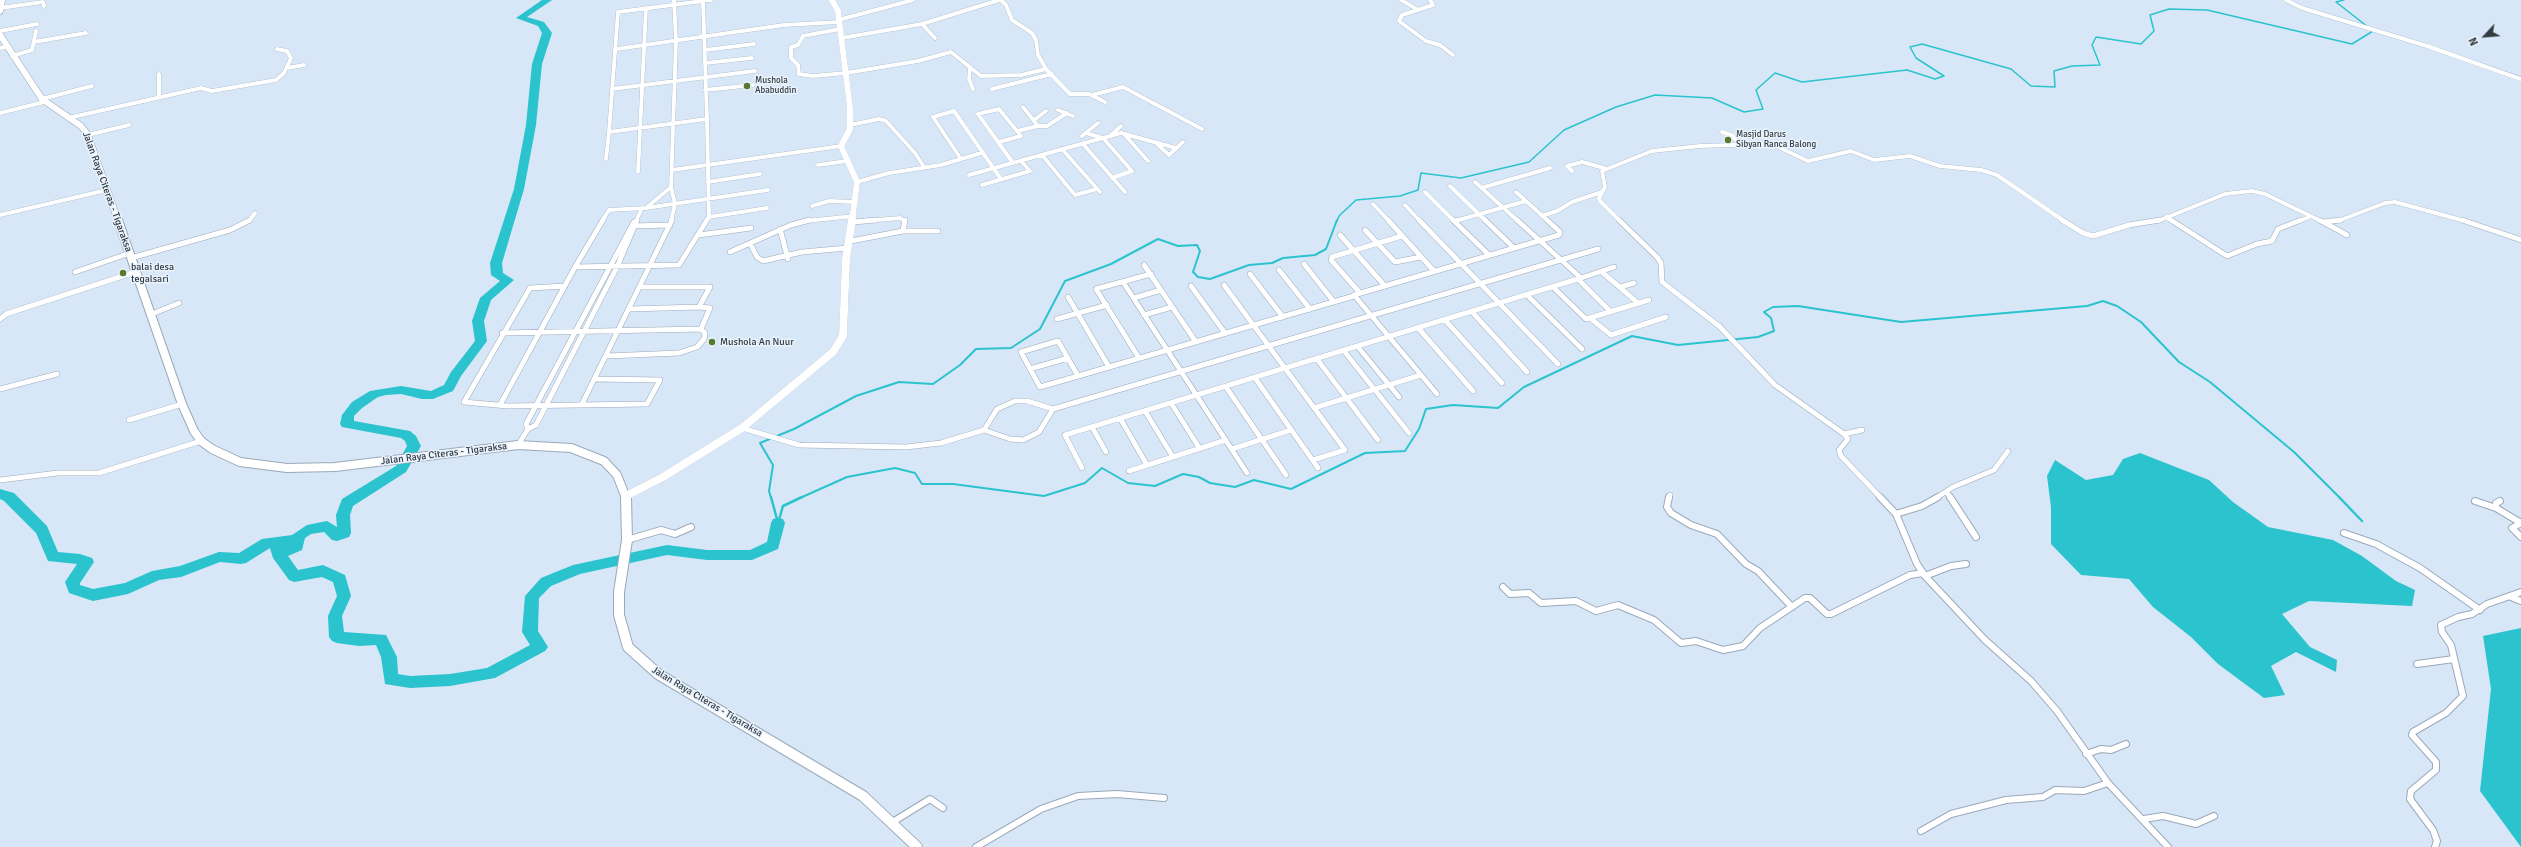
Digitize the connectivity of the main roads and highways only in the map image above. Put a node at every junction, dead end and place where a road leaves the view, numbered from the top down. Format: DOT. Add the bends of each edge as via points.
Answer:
graph roads {
  1 [pos="1,0"];
  2 [pos="0,8"];
  3 [pos="0,11"];
  4 [pos="0,35"];
  5 [pos="3,48"];
  6 [pos="917,847"];
  1 -- 2 [label="main road"];
  2 -- 3 [label="main road"];
  4 -- 5 [label="main road, Jalan Raya Citeras - Tigaraksa"];
  5 -- 6 [label="main road, Jalan Raya Citeras - Tigaraksa" via="12,56 43,101 83,128 88,135 182,404 201,441 226,456 273,468 323,468 518,446 571,448 595,456 612,468 623,485 626,496 626,543 619,592 619,615 626,642 636,656 658,674 863,796"];
}
